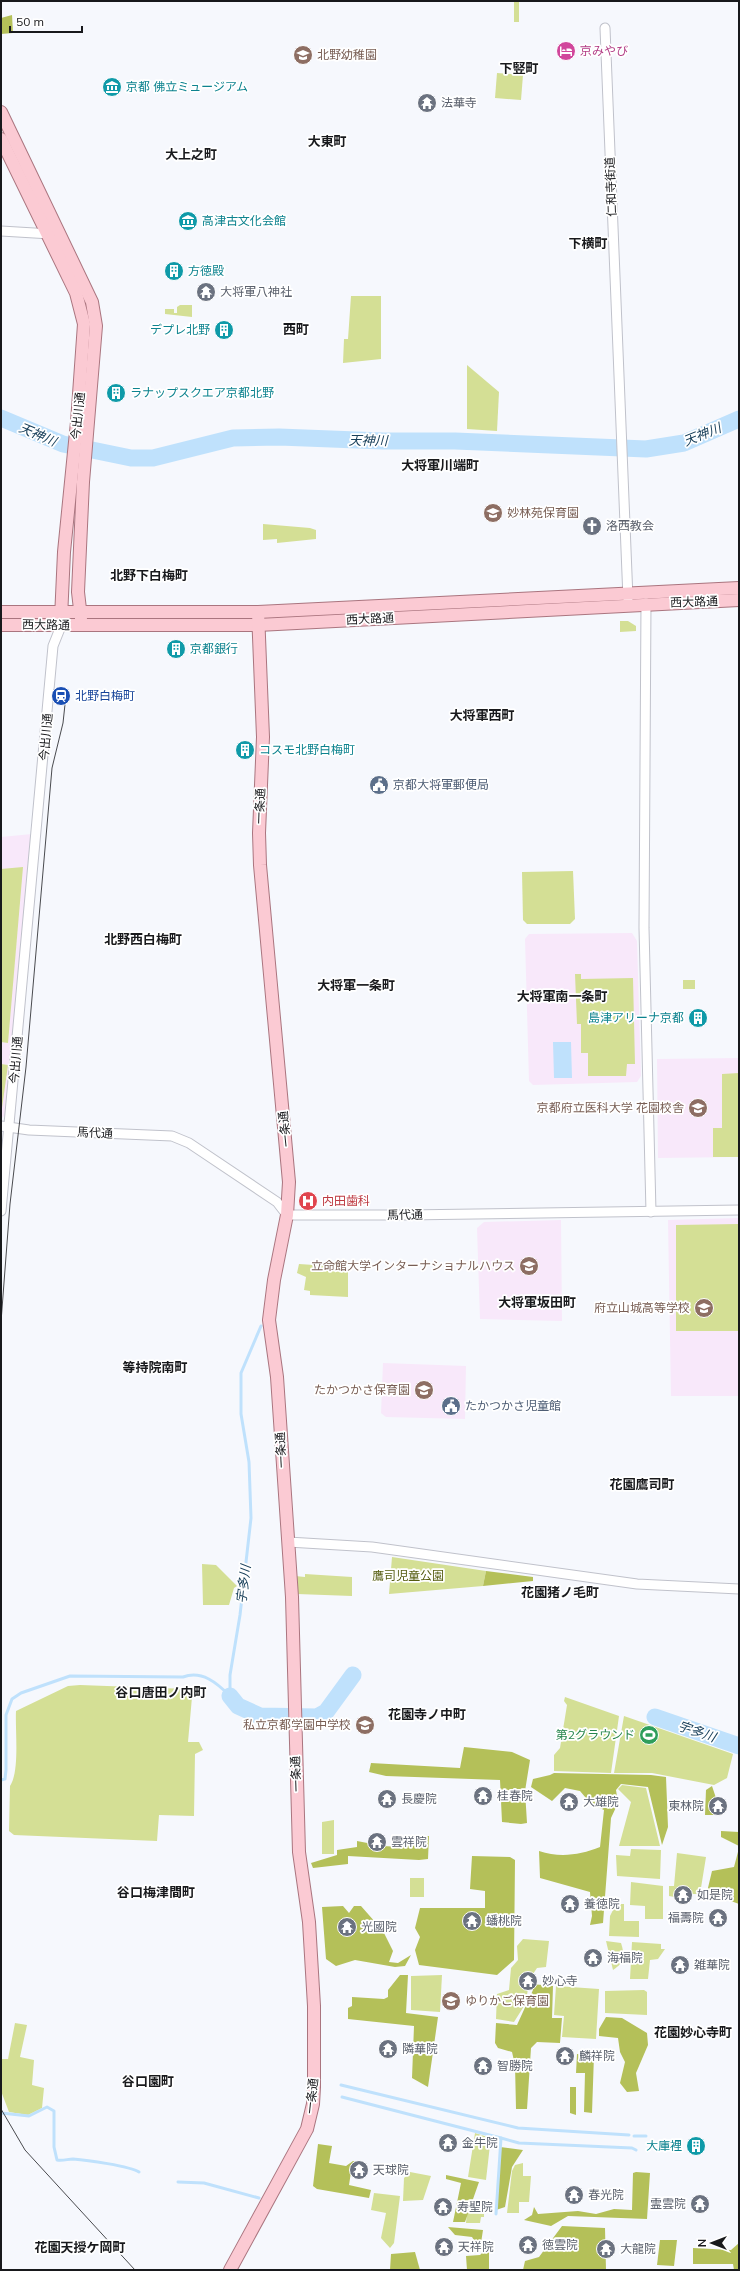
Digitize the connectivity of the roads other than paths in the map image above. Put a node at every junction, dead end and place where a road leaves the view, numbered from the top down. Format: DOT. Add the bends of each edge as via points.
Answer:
graph roads {
  1 [pos="605,28"];
  2 [pos="1,112"];
  3 [pos="1,138"];
  4 [pos="1,231"];
  5 [pos="48,233"];
  6 [pos="63,240"];
  7 [pos="80,449"];
  8 [pos="739,588"];
  9 [pos="628,599"];
  10 [pos="739,600"];
  11 [pos="646,604"];
  12 [pos="1,612"];
  13 [pos="61,612"];
  14 [pos="80,612"];
  15 [pos="258,618"];
  16 [pos="1,625"];
  17 [pos="61,626"];
  18 [pos="82,626"];
  19 [pos="5,1127"];
  20 [pos="739,1210"];
  21 [pos="1,1211"];
  22 [pos="651,1212"];
  23 [pos="287,1214"];
  24 [pos="288,1542"];
  25 [pos="739,1589"];
  26 [pos="230,2270"];
  1 -- 9 [label="street, 仁和寺街道"];
  2 -- 6 [label="main road, 今出川通"];
  3 -- 5 [label="main road, 今出川通"];
  4 -- 5 [label="street"];
  5 -- 6 [label="street"];
  5 -- 7 [label="main road, 今出川通" via="76,293 84,324"];
  6 -- 7 [label="main road, 今出川通" via="92,302 96,318"];
  7 -- 13 [label="main road, 今出川通" via="64,552"];
  7 -- 14 [label="main road, 今出川通"];
  8 -- 9 [label="main road, 西大路通"];
  9 -- 11 [label="main road, 西大路通"];
  9 -- 15 [label="main road, 西大路通"];
  10 -- 11 [label="main road, 西大路通"];
  11 -- 22 [label="street" via="644,928"];
  12 -- 13 [label="main road, 西大路通"];
  13 -- 14 [label="main road, 西大路通"];
  13 -- 17 [label="main road, 今出川通"];
  14 -- 15 [label="main road, 西大路通"];
  14 -- 18 [label="main road, 今出川通"];
  15 -- 18 [label="main road, 西大路通"];
  15 -- 23 [label="main road, 一条通" via="263,737 260,865 286,1140 289,1182"];
  16 -- 17 [label="main road, 西大路通"];
  17 -- 18 [label="main road, 西大路通"];
  17 -- 19 [label="street, 今出川通" via="53,646"];
  19 -- 21 [label="street, 今出川通"];
  19 -- 23 [label="street, 馬代通" via="172,1136 189,1143 277,1202"];
  20 -- 22 [label="street, 馬代通"];
  22 -- 23 [label="street, 馬代通"];
  23 -- 24 [label="main road, 一条通" via="269,1320 277,1377"];
  24 -- 25 [label="street" via="372,1547 637,1584"];
  24 -- 26 [label="main road, 一条通" via="295,1661 299,1852 309,1922 314,2006 313,2104 307,2129"];
}
